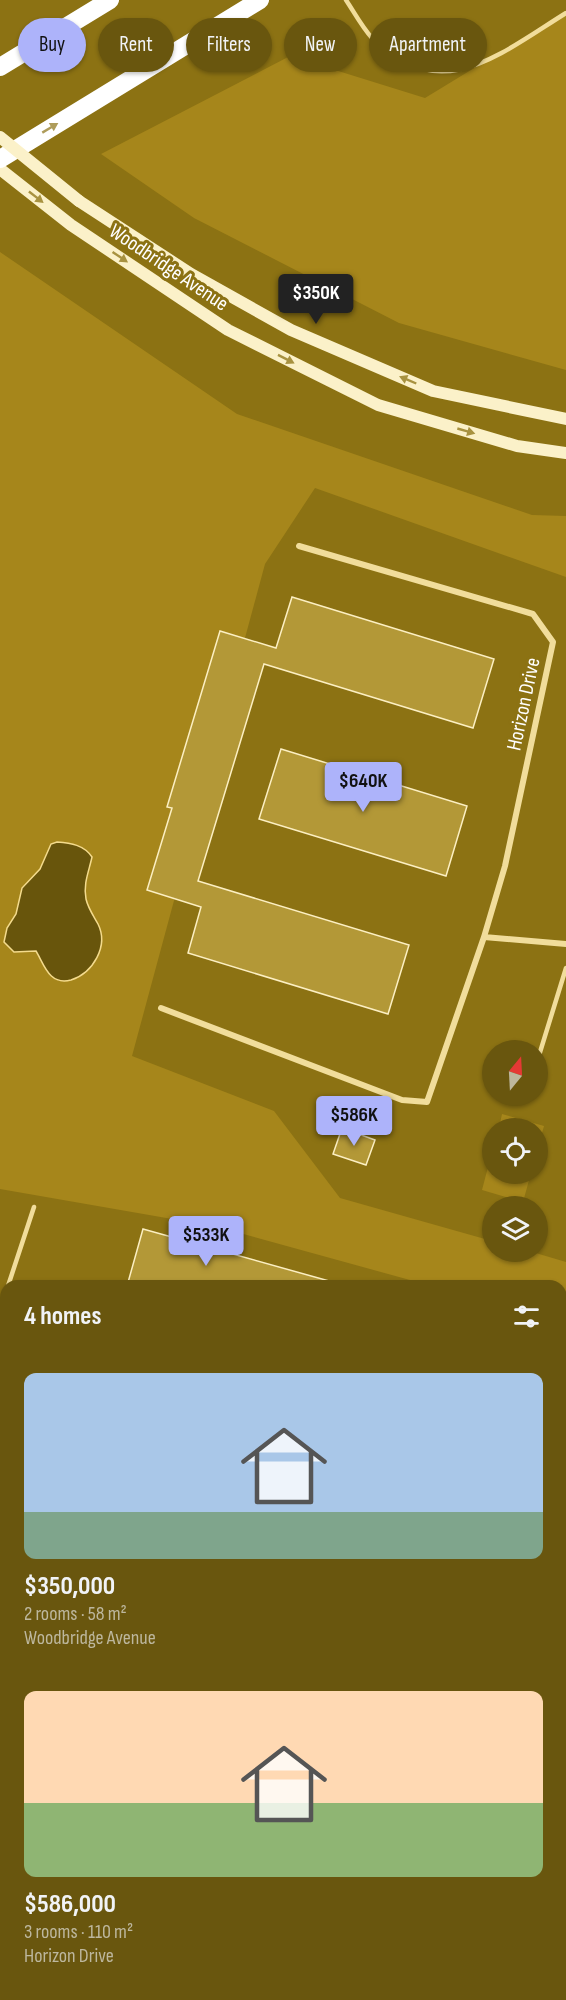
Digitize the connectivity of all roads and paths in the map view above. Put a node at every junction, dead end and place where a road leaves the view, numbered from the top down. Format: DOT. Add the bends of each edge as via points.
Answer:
graph roads {
  1 [pos="110,0"];
  2 [pos="260,0"];
  3 [pos="346,0"];
  4 [pos="566,13"];
  5 [pos="0,67"];
  6 [pos="0,137"];
  7 [pos="0,159"];
  8 [pos="0,169"];
  9 [pos="566,419"];
  10 [pos="566,453"];
  11 [pos="299,546"];
  12 [pos="484,938"];
  13 [pos="566,944"];
  14 [pos="566,968"];
  15 [pos="161,1008"];
  16 [pos="544,1040"];
  17 [pos="34,1207"];
  18 [pos="10,1280"];
  1 -- 5 [label="highway"];
  7 -- 2 [label="highway, one-way"];
  3 -- 4 [label="lane" via="371,36 399,61 432,73 463,70 495,58"];
  9 -- 6 [label="main road, Woodbridge Avenue, one-way, bridge" via="433,391 291,330 191,274 79,201"];
  8 -- 10 [label="main road, Woodbridge Avenue, one-way" via="71,225 228,330 378,405 517,446"];
  11 -- 12 [label="street, Horizon Drive" via="533,614 554,642 505,866"];
  12 -- 13 [label="street"];
  12 -- 15 [label="street, Horizon Drive" via="428,1102 402,1100"];
  14 -- 16 [label="lane"];
  17 -- 18 [label="lane"];
}
